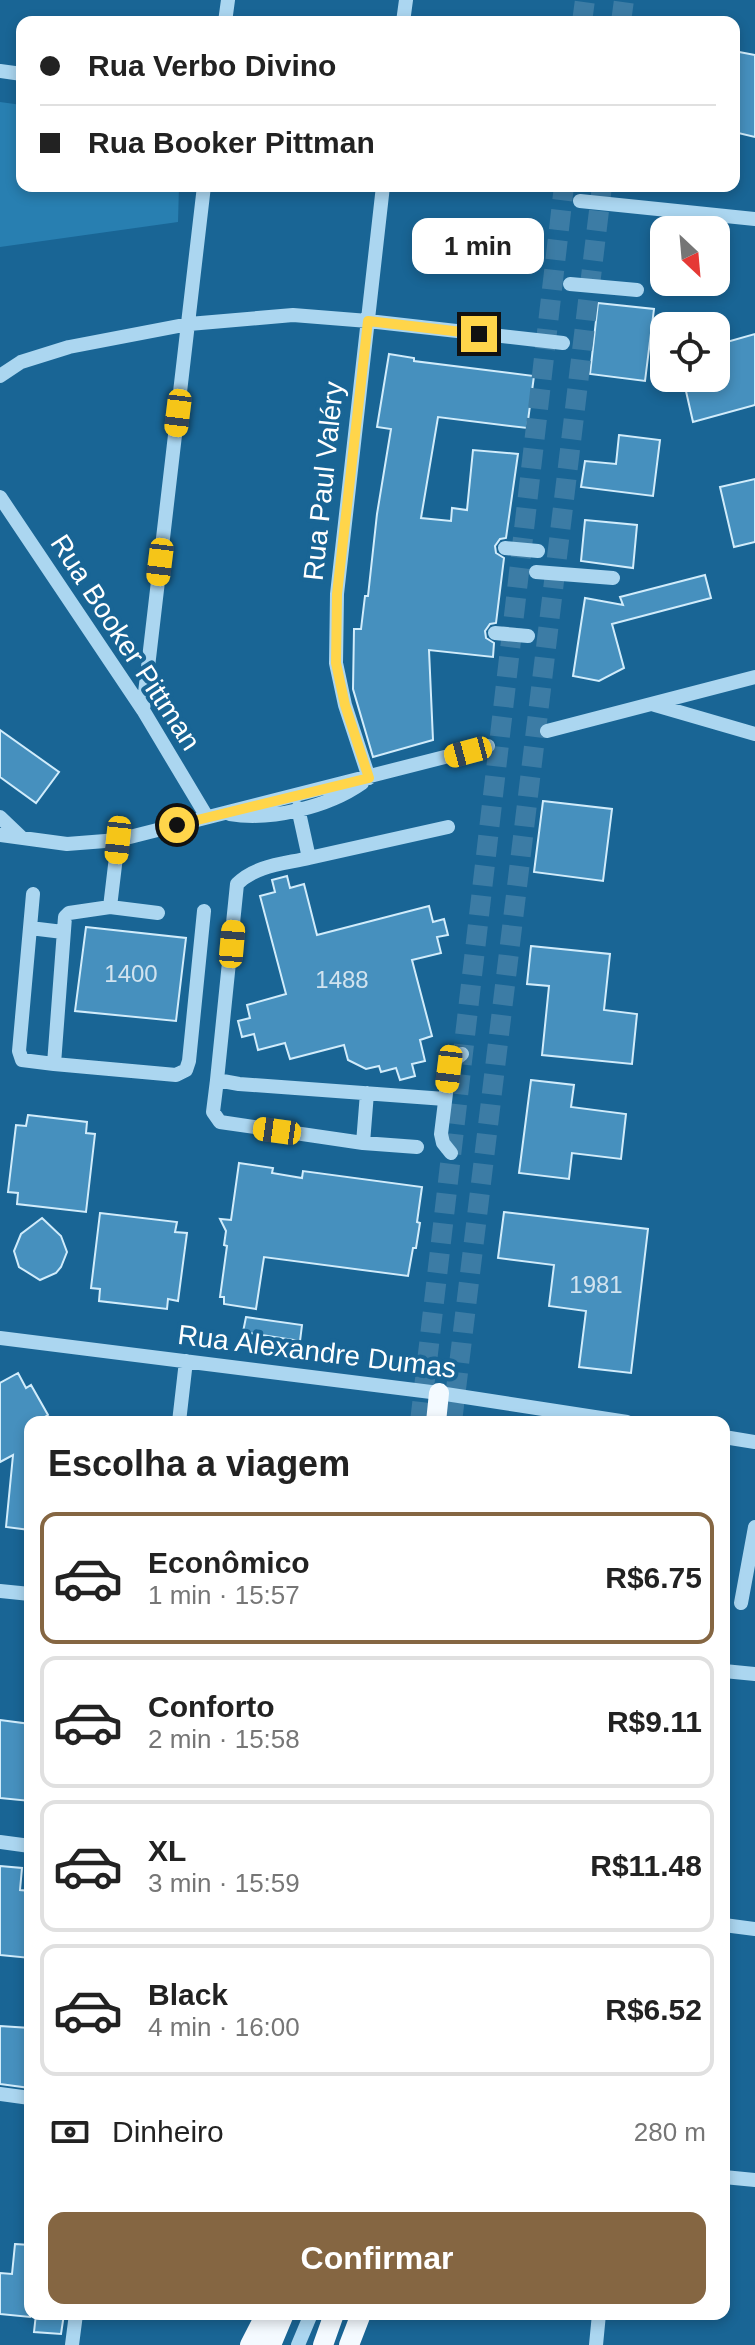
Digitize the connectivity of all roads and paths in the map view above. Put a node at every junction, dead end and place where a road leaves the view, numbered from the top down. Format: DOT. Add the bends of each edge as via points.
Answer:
graph roads {
  1 [pos="203,192"];
  2 [pos="382,192"];
  3 [pos="580,201"];
  4 [pos="755,219"];
  5 [pos="570,284"];
  6 [pos="637,290"];
  7 [pos="368,321"];
  8 [pos="189,324"];
  9 [pos="563,343"];
  10 [pos="0,376"];
  11 [pos="0,497"];
  12 [pos="505,548"];
  13 [pos="538,551"];
  14 [pos="536,572"];
  15 [pos="613,578"];
  16 [pos="495,633"];
  17 [pos="528,636"];
  18 [pos="755,677"];
  19 [pos="653,705"];
  20 [pos="143,710"];
  21 [pos="547,731"];
  22 [pos="755,734"];
  23 [pos="488,746"];
  24 [pos="369,778"];
  25 [pos="298,808"];
  26 [pos="223,813"];
  27 [pos="0,817"];
  28 [pos="207,817"];
  29 [pos="448,827"];
  30 [pos="0,835"];
  31 [pos="23,838"];
  32 [pos="118,840"];
  33 [pos="309,858"];
  34 [pos="33,894"];
  35 [pos="110,907"];
  36 [pos="204,911"];
  37 [pos="158,913"];
  38 [pos="30,928"];
  39 [pos="63,932"];
  40 [pos="462,1054"];
  41 [pos="54,1064"];
  42 [pos="217,1080"];
  43 [pos="367,1093"];
  44 [pos="445,1099"];
  45 [pos="363,1143"];
  46 [pos="417,1147"];
  47 [pos="451,1153"];
  48 [pos="0,1338"];
  49 [pos="186,1361"];
  50 [pos="439,1393"];
  51 [pos="180,1416"];
  52 [pos="437,1416"];
  53 [pos="588,1416"];
  54 [pos="730,1438"];
  55 [pos="755,1442"];
  56 [pos="755,1527"];
  57 [pos="0,1591"];
  58 [pos="24,1593"];
  59 [pos="741,1603"];
  60 [pos="730,1672"];
  61 [pos="755,1674"];
  62 [pos="0,1842"];
  63 [pos="24,1845"];
  64 [pos="730,1926"];
  65 [pos="755,1929"];
  66 [pos="0,2094"];
  67 [pos="24,2097"];
  68 [pos="730,2178"];
  69 [pos="755,2180"];
  70 [pos="75,2320"];
  71 [pos="263,2320"];
  72 [pos="281,2320"];
  73 [pos="308,2320"];
  74 [pos="332,2320"];
  75 [pos="359,2320"];
  76 [pos="598,2320"];
  77 [pos="72,2345"];
  78 [pos="250,2345"];
  79 [pos="271,2345"];
  80 [pos="298,2345"];
  81 [pos="323,2345"];
  82 [pos="349,2345"];
  83 [pos="596,2345"];
  1 -- 8 [label="street"];
  2 -- 7 [label="street, Rua Paul Valéry"];
  3 -- 4 [label="street"];
  5 -- 6 [label="street"];
  7 -- 8 [label="street" via="293,315"];
  7 -- 9 [label="street"];
  7 -- 24 [label="street, Rua Paul Valéry" via="337,594 336,663"];
  8 -- 10 [label="street" via="69,347 21,362"];
  8 -- 20 [label="street"];
  11 -- 20 [label="street, Rua Booker Pittman"];
  12 -- 13 [label="street"];
  14 -- 15 [label="street"];
  16 -- 17 [label="street"];
  18 -- 19 [label="street"];
  19 -- 21 [label="street"];
  19 -- 22 [label="street"];
  20 -- 28 [label="street, Rua Booker Pittman"];
  23 -- 24 [label="street"];
  24 -- 25 [label="street" via="337,798"];
  24 -- 26 [label="street"];
  25 -- 26 [label="street" via="263,817"];
  25 -- 33 [label="street"];
  26 -- 28 [label="street"];
  27 -- 31 [label="street"];
  28 -- 32 [label="street"];
  29 -- 33 [label="street"];
  30 -- 31 [label="street"];
  31 -- 32 [label="street" via="67,844"];
  32 -- 35 [label="street"];
  33 -- 42 [label="street" via="258,869 237,884"];
  34 -- 38 [label="street"];
  35 -- 37 [label="street"];
  35 -- 39 [label="street" via="69,913"];
  36 -- 41 [label="street" via="186,1070 176,1075"];
  38 -- 39 [label="street"];
  38 -- 41 [label="street" via="19,1051 22,1060"];
  39 -- 41 [label="street"];
  40 -- 44 [label="street" via="449,1069"];
  42 -- 43 [label="street"];
  42 -- 45 [label="street" via="213,1112 220,1122"];
  43 -- 44 [label="street"];
  43 -- 45 [label="street"];
  44 -- 47 [label="street" via="441,1134"];
  45 -- 46 [label="street"];
  48 -- 49 [label="street, Rua Alexandre Dumas"];
  49 -- 50 [label="street, Rua Alexandre Dumas"];
  49 -- 51 [label="street"];
  50 -- 52 [label="main road"];
  50 -- 53 [label="street, Rua Alexandre Dumas"];
  54 -- 55 [label="street"];
  56 -- 59 [label="street"];
  57 -- 58 [label="street"];
  60 -- 61 [label="street"];
  62 -- 63 [label="street"];
  64 -- 65 [label="street"];
  66 -- 67 [label="street"];
  68 -- 69 [label="street"];
  70 -- 77 [label="street"];
  71 -- 78 [label="main road"];
  72 -- 79 [label="main road"];
  73 -- 80 [label="street"];
  74 -- 81 [label="main road"];
  75 -- 82 [label="main road"];
  76 -- 83 [label="street"];
}
